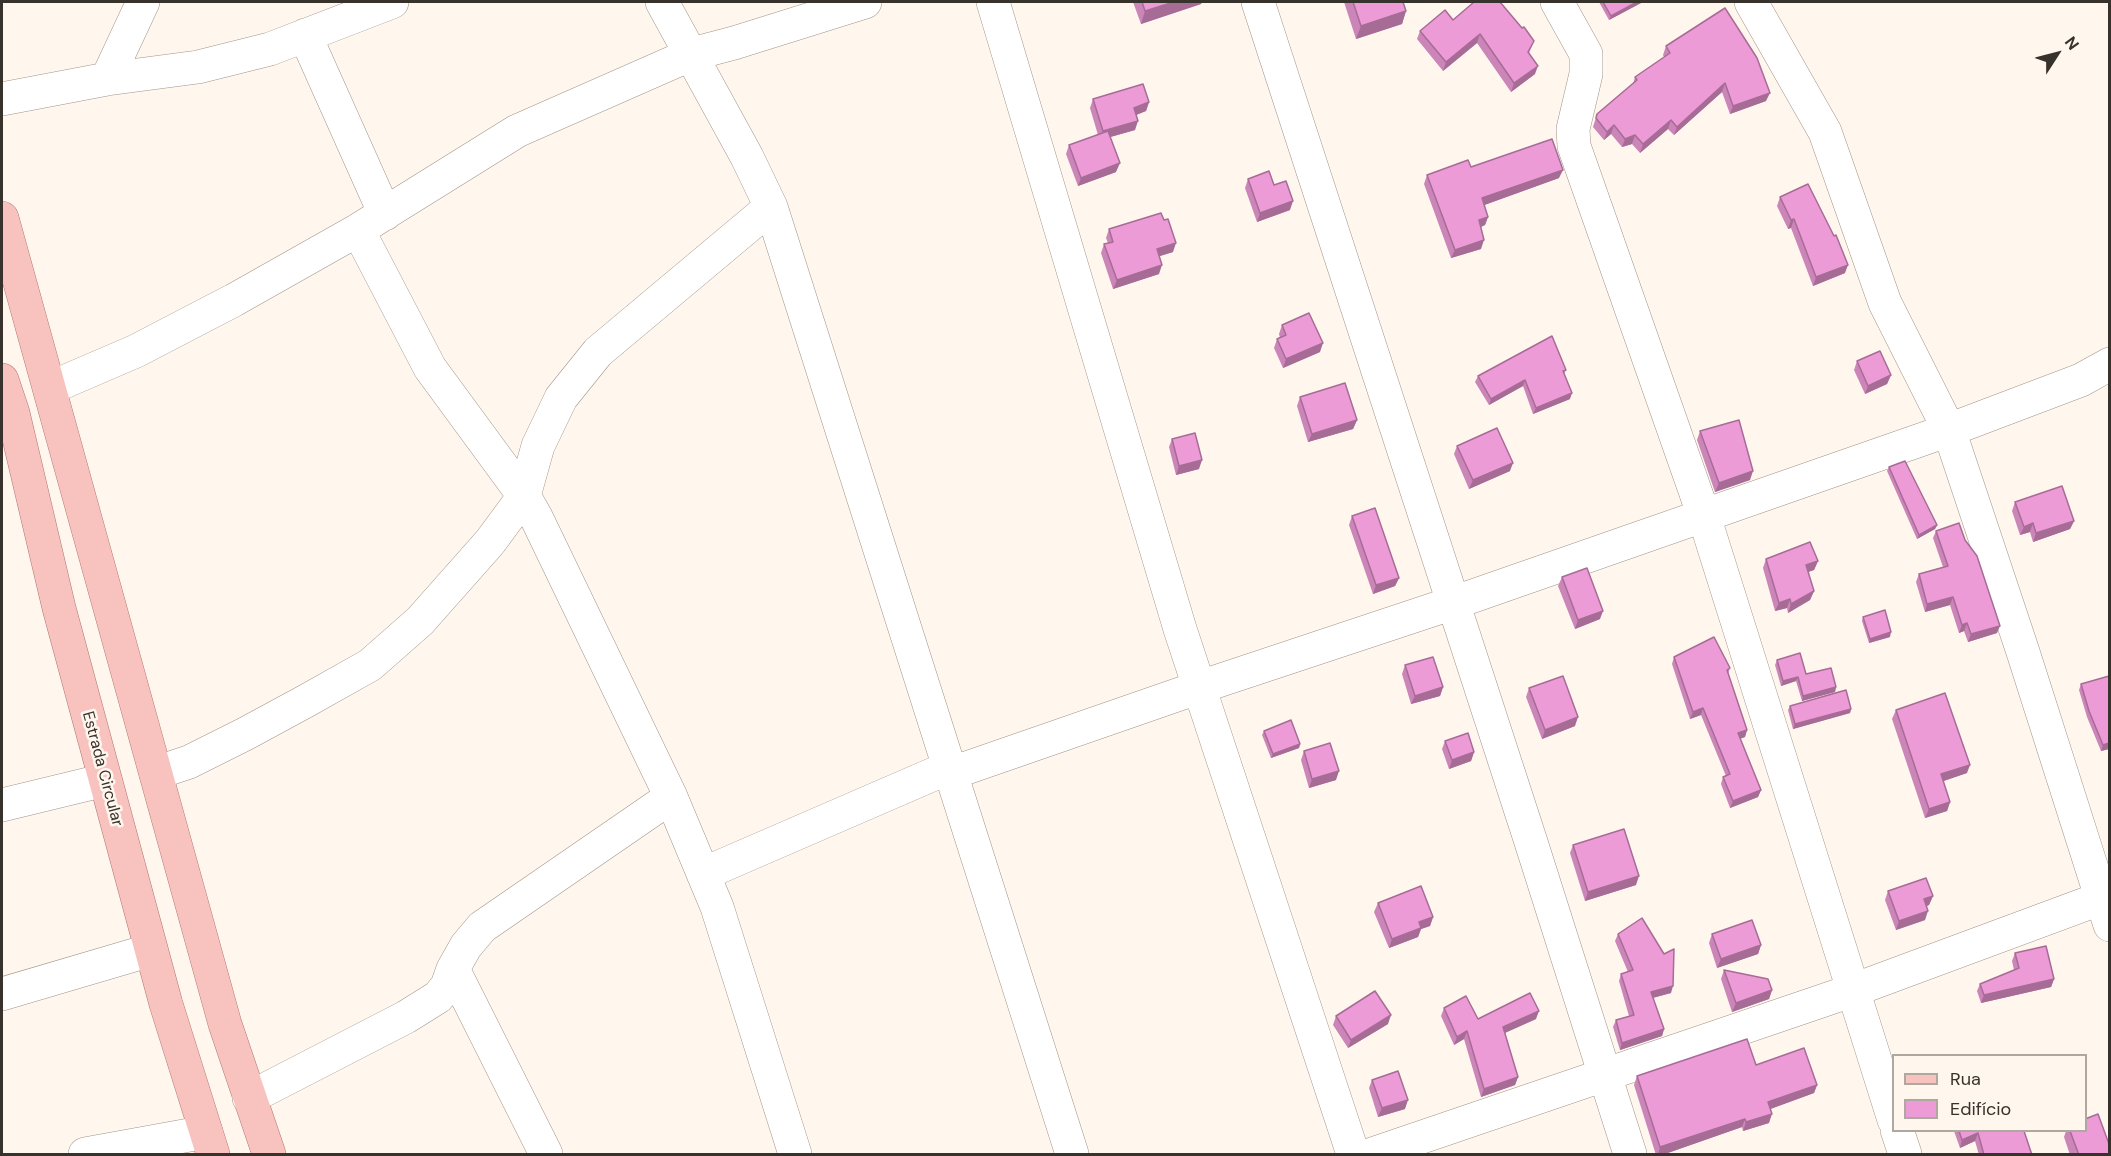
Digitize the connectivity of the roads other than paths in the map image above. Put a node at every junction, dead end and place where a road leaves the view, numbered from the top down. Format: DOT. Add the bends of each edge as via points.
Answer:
graph roads {
  1 [pos="142,2"];
  2 [pos="392,2"];
  3 [pos="662,2"];
  4 [pos="865,2"];
  5 [pos="993,2"];
  6 [pos="1258,2"];
  7 [pos="1557,2"];
  8 [pos="1751,2"];
  9 [pos="337,11"];
  10 [pos="305,35"];
  11 [pos="692,54"];
  12 [pos="107,79"];
  13 [pos="2,99"];
  14 [pos="771,207"];
  15 [pos="2,218"];
  16 [pos="371,222"];
  17 [pos="2109,364"];
  18 [pos="2,380"];
  19 [pos="50,388"];
  20 [pos="7,415"];
  21 [pos="1949,430"];
  22 [pos="524,496"];
  23 [pos="1704,516"];
  24 [pos="1453,603"];
  25 [pos="1200,687"];
  26 [pos="951,770"];
  27 [pos="156,772"];
  28 [pos="105,780"];
  29 [pos="671,797"];
  30 [pos="2,805"];
  31 [pos="703,874"];
  32 [pos="2107,906"];
  33 [pos="151,950"];
  34 [pos="453,969"];
  35 [pos="1851,991"];
  36 [pos="2,994"];
  37 [pos="1605,1075"];
  38 [pos="249,1098"];
  39 [pos="1892,1117"];
  40 [pos="1897,1132"];
  41 [pos="209,1143"];
  42 [pos="85,1155"];
  43 [pos="269,1155"];
  44 [pos="546,1155"];
  45 [pos="795,1155"];
  46 [pos="1072,1155"];
  47 [pos="1353,1155"];
  48 [pos="1372,1155"];
  49 [pos="1630,1155"];
  50 [pos="1905,1155"];
  1 -- 12 [label="street"];
  2 -- 9 [label="street"];
  3 -- 11 [label="street"];
  4 -- 11 [label="street"];
  5 -- 25 [label="street"];
  6 -- 24 [label="street"];
  7 -- 23 [label="street" via="1586,54 1586,74 1573,129 1574,146"];
  8 -- 21 [label="street" via="1825,132 1885,303"];
  9 -- 10 [label="street"];
  10 -- 12 [label="street" via="270,49 198,67"];
  10 -- 16 [label="street"];
  11 -- 14 [label="street"];
  11 -- 16 [label="street" via="517,131"];
  12 -- 13 [label="street"];
  14 -- 22 [label="street" via="598,352 561,398 537,446"];
  14 -- 26 [label="street"];
  15 -- 19 [label="main road"];
  16 -- 19 [label="street" via="136,351"];
  16 -- 22 [label="street" via="430,368"];
  17 -- 21 [label="street" via="2081,380"];
  18 -- 20 [label="main road, Estrada Circular"];
  19 -- 27 [label="main road"];
  20 -- 28 [label="main road, Estrada Circular"];
  21 -- 23 [label="street"];
  21 -- 32 [label="street"];
  22 -- 27 [label="street" via="490,542 420,621 370,664 245,734 189,762"];
  22 -- 29 [label="street"];
  23 -- 24 [label="street"];
  23 -- 35 [label="street"];
  24 -- 25 [label="street"];
  24 -- 37 [label="street"];
  25 -- 26 [label="street"];
  25 -- 47 [label="street"];
  26 -- 31 [label="street"];
  26 -- 46 [label="street"];
  27 -- 38 [label="main road"];
  28 -- 30 [label="street"];
  28 -- 33 [label="main road, Estrada Circular"];
  29 -- 31 [label="street"];
  29 -- 34 [label="street" via="483,927"];
  31 -- 45 [label="street" via="717,907"];
  32 -- 35 [label="street"];
  33 -- 36 [label="street"];
  33 -- 41 [label="main road, Estrada Circular"];
  34 -- 38 [label="street" via="447,986 423,1007"];
  34 -- 44 [label="street"];
  35 -- 37 [label="street"];
  35 -- 39 [label="street"];
  37 -- 48 [label="street"];
  37 -- 49 [label="street"];
  38 -- 43 [label="main road"];
  40 -- 50 [label="street"];
  41 -- 42 [label="street"];
}
